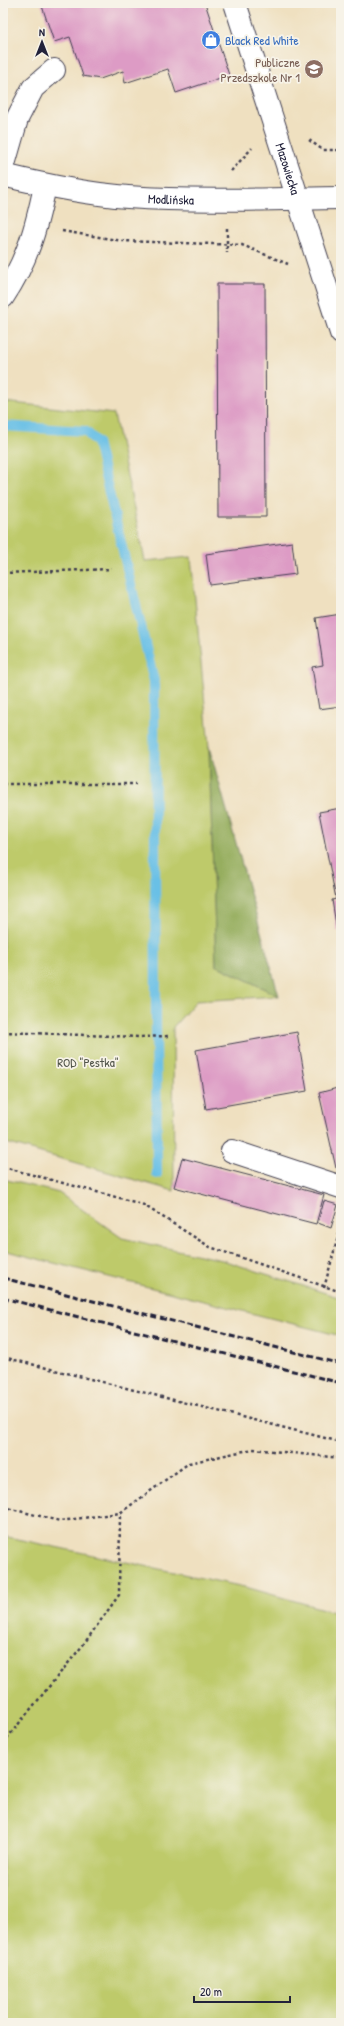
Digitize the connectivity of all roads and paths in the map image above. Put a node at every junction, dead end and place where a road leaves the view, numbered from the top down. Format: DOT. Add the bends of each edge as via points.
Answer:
graph roads {
  1 [pos="235,3"];
  2 [pos="54,70"];
  3 [pos="3,168"];
  4 [pos="3,175"];
  5 [pos="45,186"];
  6 [pos="341,198"];
  7 [pos="298,199"];
  8 [pos="36,227"];
  9 [pos="317,254"];
  10 [pos="3,297"];
  11 [pos="341,333"];
  12 [pos="112,569"];
  13 [pos="3,573"];
  14 [pos="3,784"];
  15 [pos="136,784"];
  16 [pos="3,1032"];
  17 [pos="169,1036"];
  18 [pos="232,1151"];
  19 [pos="3,1167"];
  20 [pos="341,1187"];
  21 [pos="341,1226"];
  22 [pos="324,1288"];
  23 [pos="341,1292"];
  24 [pos="3,1357"];
  25 [pos="341,1442"];
  26 [pos="341,1458"];
  27 [pos="3,1507"];
  28 [pos="120,1513"];
  29 [pos="3,1743"];
  1 -- 7 [label="street, Mazowiecka"];
  2 -- 3 [label="street" via="33,88 17,119"];
  4 -- 5 [label="street, Modlińska"];
  5 -- 7 [label="street, Modlińska" via="128,197"];
  5 -- 8 [label="street"];
  6 -- 7 [label="street, Modlińska"];
  7 -- 9 [label="street, Mazowiecka"];
  8 -- 9 [label="path" via="123,241 242,245 288,264"];
  8 -- 10 [label="street" via="16,277"];
  9 -- 11 [label="street, Mazowiecka"];
  12 -- 13 [label="path"];
  14 -- 15 [label="path"];
  16 -- 17 [label="path"];
  18 -- 20 [label="street"];
  19 -- 22 [label="path" via="142,1204 210,1246"];
  21 -- 22 [label="path"];
  22 -- 23 [label="path"];
  24 -- 25 [label="path"];
  26 -- 28 [label="path" via="253,1449 189,1463"];
  27 -- 28 [label="path" via="60,1521"];
  28 -- 29 [label="path" via="119,1595 83,1645"];
}
